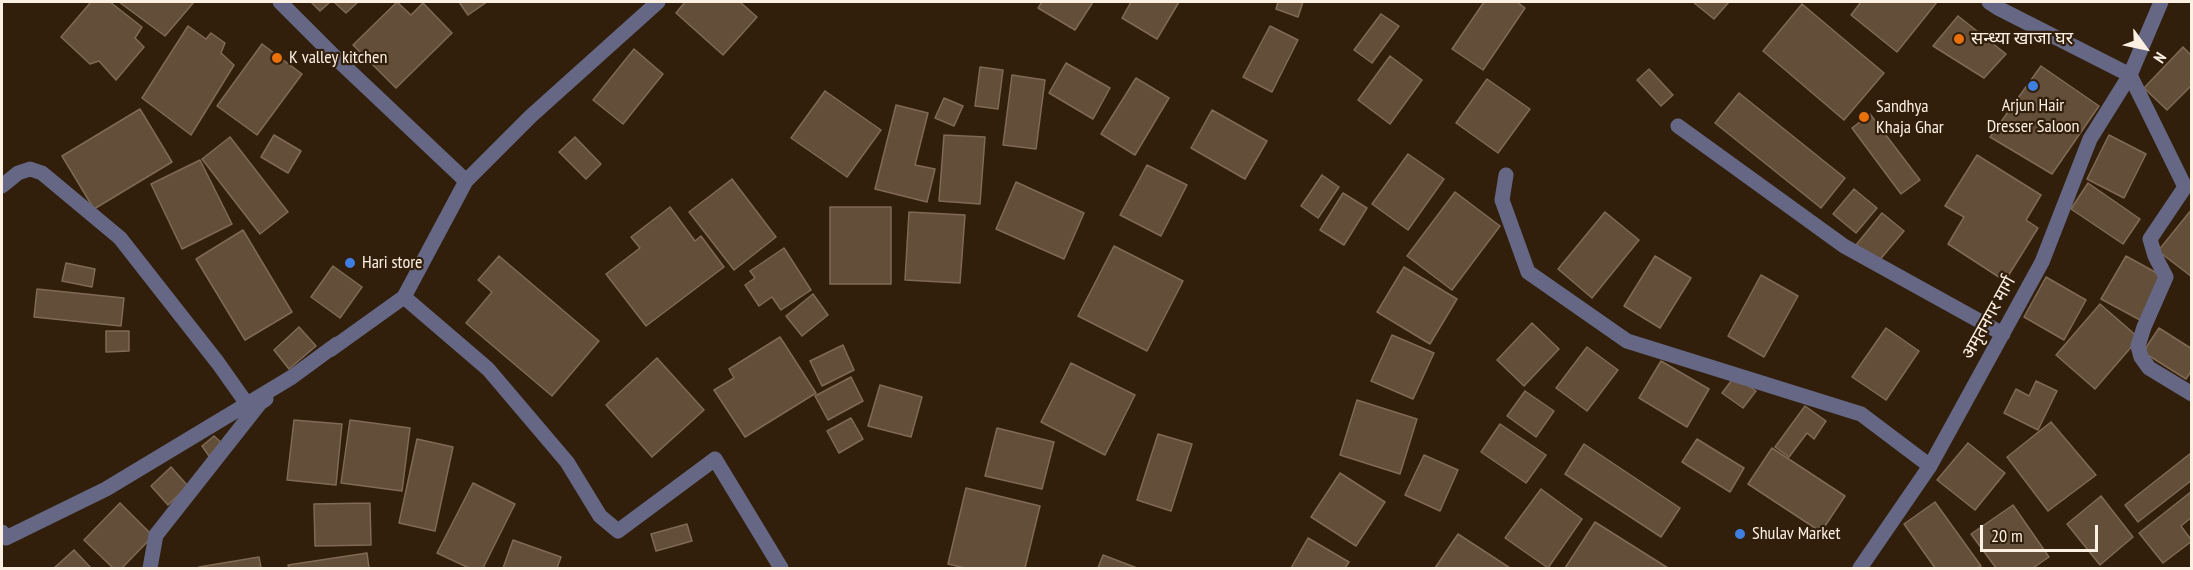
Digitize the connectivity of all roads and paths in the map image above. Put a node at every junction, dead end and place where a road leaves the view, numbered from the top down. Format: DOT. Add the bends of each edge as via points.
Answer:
graph roads {
  1 [pos="280,2"];
  2 [pos="658,2"];
  3 [pos="1989,2"];
  4 [pos="2161,2"];
  5 [pos="2130,75"];
  6 [pos="1678,126"];
  7 [pos="1506,175"];
  8 [pos="466,181"];
  9 [pos="2188,185"];
  10 [pos="2,186"];
  11 [pos="404,297"];
  12 [pos="2003,334"];
  13 [pos="337,344"];
  14 [pos="2192,394"];
  15 [pos="247,404"];
  16 [pos="1930,466"];
  17 [pos="3,537"];
  18 [pos="1864,567"];
  19 [pos="150,568"];
  20 [pos="781,568"];
  1 -- 8 [label="street"];
  2 -- 8 [label="street" via="531,116"];
  3 -- 5 [label="street"];
  4 -- 5 [label="street, अमृतनगर मार्ग"];
  5 -- 9 [label="street"];
  5 -- 12 [label="street, अमृतनगर मार्ग" via="2090,139 2042,262"];
  6 -- 12 [label="street" via="1844,246"];
  7 -- 16 [label="street" via="1503,200 1528,272 1627,341 1861,414"];
  8 -- 11 [label="street"];
  9 -- 14 [label="street" via="2150,239 2166,277 2138,346 2150,368"];
  10 -- 15 [label="street" via="30,169 42,173 120,238"];
  11 -- 13 [label="street"];
  11 -- 20 [label="street" via="488,369 567,462 600,516 618,531 715,459"];
  12 -- 16 [label="street, अमृतनगर मार्ग"];
  13 -- 15 [label="street"];
  13 -- 19 [label="street" via="260,403 156,535"];
  15 -- 17 [label="street" via="106,489"];
  16 -- 18 [label="street, अमृतनगर मार्ग"];
}
